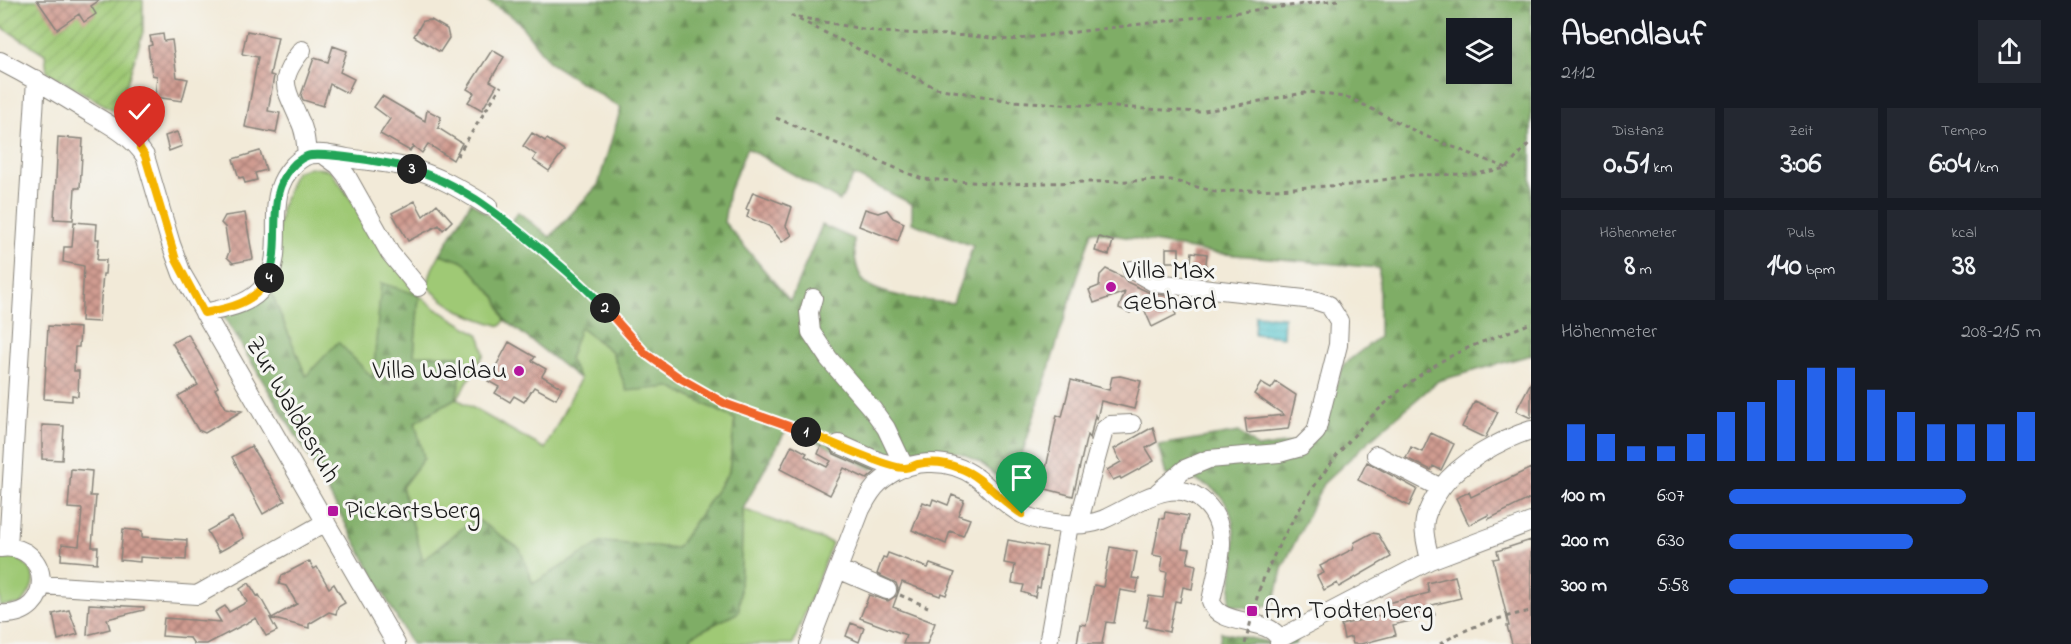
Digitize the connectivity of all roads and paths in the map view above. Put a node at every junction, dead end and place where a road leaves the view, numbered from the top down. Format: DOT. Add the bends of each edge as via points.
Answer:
graph roads {
  1 [pos="1338,0"];
  2 [pos="302,50"];
  3 [pos="0,61"];
  4 [pos="36,79"];
  5 [pos="501,86"];
  6 [pos="776,118"];
  7 [pos="1531,141"];
  8 [pos="315,155"];
  9 [pos="457,156"];
  10 [pos="1507,168"];
  11 [pos="488,206"];
  12 [pos="1132,270"];
  13 [pos="418,287"];
  14 [pos="813,298"];
  15 [pos="204,313"];
  16 [pos="1531,323"];
  17 [pos="1132,424"];
  18 [pos="1531,430"];
  19 [pos="839,444"];
  20 [pos="1376,455"];
  21 [pos="905,468"];
  22 [pos="1441,488"];
  23 [pos="1157,494"];
  24 [pos="326,522"];
  25 [pos="1531,522"];
  26 [pos="1073,525"];
  27 [pos="4,548"];
  28 [pos="1430,560"];
  29 [pos="838,569"];
  30 [pos="41,585"];
  31 [pos="887,590"];
  32 [pos="928,607"];
  33 [pos="1531,611"];
  34 [pos="0,614"];
  35 [pos="1279,641"];
  36 [pos="396,644"];
  37 [pos="809,644"];
  38 [pos="1048,644"];
  39 [pos="1245,644"];
  40 [pos="1440,644"];
  1 -- 10 [label="path" via="1010,40 879,32 792,16 936,88 1011,101 1199,112 1310,92 1350,98 1425,136"];
  2 -- 8 [label="street" via="289,67 286,91"];
  3 -- 4 [label="street, Zur Waldesruh"];
  4 -- 15 [label="street, Zur Waldesruh" via="140,148 176,260"];
  4 -- 27 [label="street"];
  5 -- 9 [label="path"];
  6 -- 10 [label="path" via="922,179 992,183 1171,180 1216,192 1350,185 1414,175 1475,174"];
  7 -- 10 [label="path"];
  8 -- 11 [label="street" via="406,167 435,176"];
  8 -- 13 [label="street" via="338,165 346,175 390,253"];
  8 -- 15 [label="street" via="287,173 281,186 273,264 265,285 248,301"];
  11 -- 19 [label="path" via="582,283 646,354 680,378 724,403"];
  12 -- 23 [label="street" via="1155,283 1314,300 1329,305 1339,321 1338,345 1316,432 1300,447 1280,453 1209,459 1185,469"];
  14 -- 21 [label="street" via="809,312 811,332 886,428"];
  15 -- 24 [label="street, Zur Waldesruh"];
  16 -- 39 [label="path, bridge" via="1457,353 1411,382 1377,411 1331,462 1281,539 1259,590"];
  17 -- 26 [label="street" via="1110,425 1104,430"];
  18 -- 22 [label="street" via="1509,437 1451,474"];
  19 -- 21 [label="street"];
  20 -- 22 [label="street"];
  21 -- 26 [label="street" via="932,463 962,469 1022,514"];
  21 -- 29 [label="street" via="879,483 869,495"];
  22 -- 28 [label="street" via="1427,509 1423,531"];
  23 -- 26 [label="street" via="1099,521"];
  23 -- 35 [label="street" via="1183,490 1209,506 1221,534 1212,607 1219,614 1274,631"];
  24 -- 30 [label="street" via="197,596"];
  24 -- 36 [label="street, Zur Waldesruh"];
  25 -- 28 [label="street"];
  26 -- 38 [label="street"];
  27 -- 30 [label="street" via="26,552 33,559"];
  28 -- 35 [label="street"];
  29 -- 31 [label="street"];
  29 -- 37 [label="street"];
  30 -- 34 [label="street" via="32,605 12,615"];
  31 -- 32 [label="path"];
  33 -- 40 [label="path" via="1461,631"];
}
